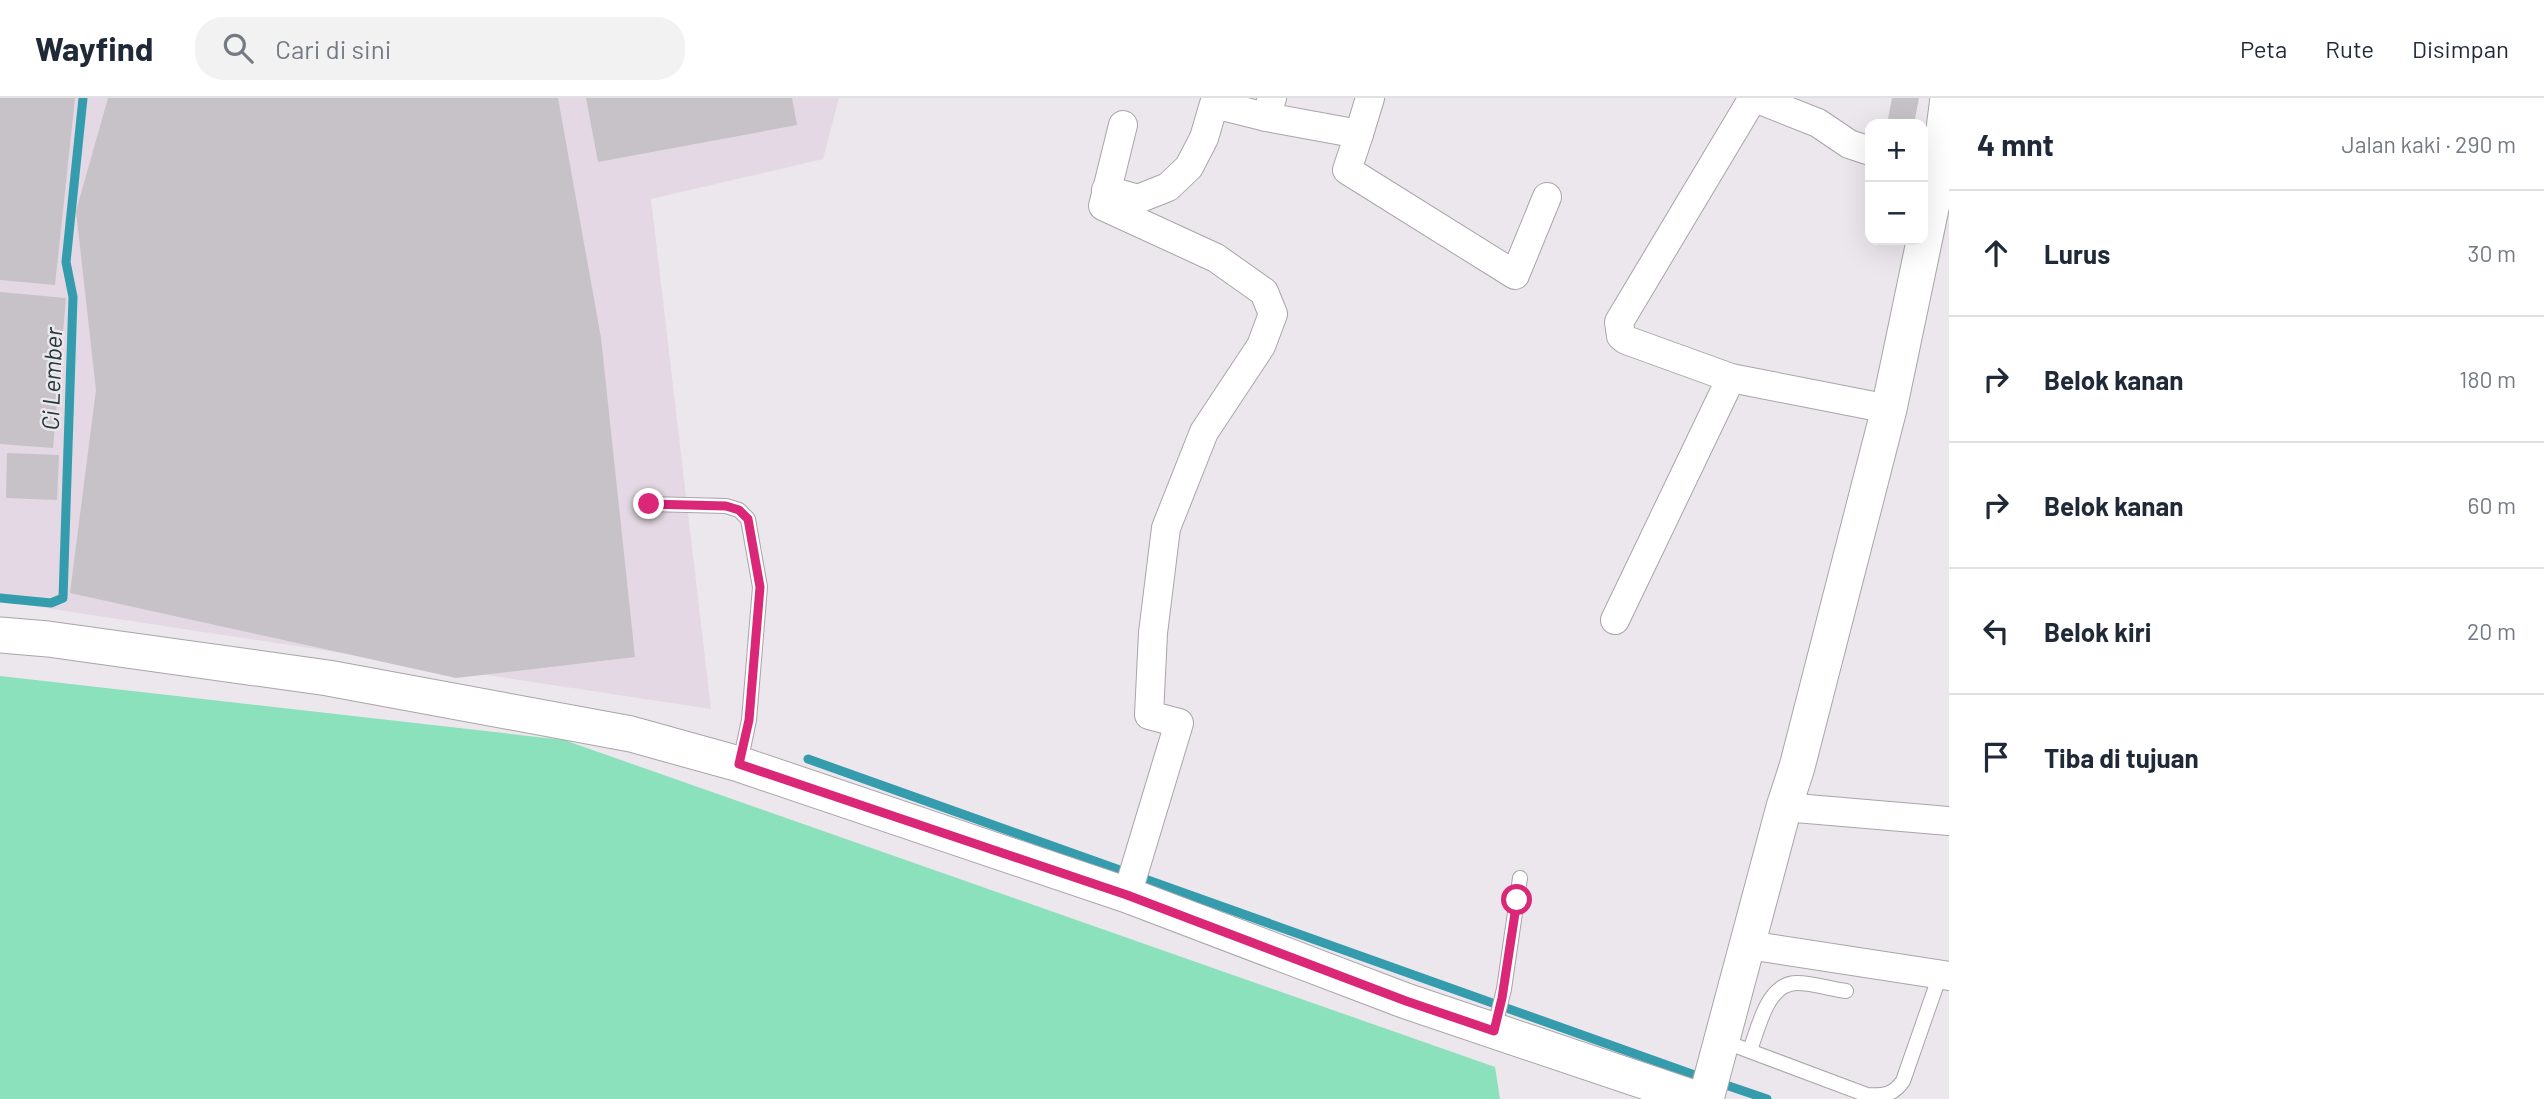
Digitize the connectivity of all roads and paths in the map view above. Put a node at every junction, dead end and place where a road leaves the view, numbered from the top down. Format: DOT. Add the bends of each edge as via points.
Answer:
graph roads {
  1 [pos="1370,98"];
  2 [pos="1754,98"];
  3 [pos="1948,98"];
  4 [pos="1269,107"];
  5 [pos="1123,125"];
  6 [pos="1359,134"];
  7 [pos="1865,150"];
  8 [pos="1931,172"];
  9 [pos="1107,190"];
  10 [pos="1547,197"];
  11 [pos="1731,378"];
  12 [pos="1889,409"];
  13 [pos="649,504"];
  14 [pos="1615,620"];
  15 [pos="0,635"];
  16 [pos="739,764"];
  17 [pos="1784,807"];
  18 [pos="1949,821"];
  19 [pos="1520,878"];
  20 [pos="1131,881"];
  21 [pos="1748,945"];
  22 [pos="1944,976"];
  23 [pos="1846,991"];
  24 [pos="1498,1016"];
  25 [pos="1717,1073"];
  1 -- 6 [label="street"];
  2 -- 7 [label="street" via="1818,123"];
  2 -- 11 [label="street" via="1619,322 1626,340"];
  3 -- 8 [label="street"];
  4 -- 6 [label="street"];
  4 -- 9 [label="street" via="1214,104 1189,167 1168,187 1139,199"];
  5 -- 9 [label="street"];
  6 -- 10 [label="street" via="1347,170 1515,275"];
  8 -- 12 [label="street"];
  9 -- 20 [label="street" via="1103,206 1216,258 1264,292 1273,314 1261,346 1204,432 1166,528 1149,715 1179,723"];
  11 -- 12 [label="street"];
  11 -- 14 [label="street"];
  12 -- 17 [label="street"];
  13 -- 16 [label="lane" via="726,506 748,519 760,587 749,720"];
  15 -- 16 [label="street" via="236,665 469,702 631,734"];
  16 -- 20 [label="street"];
  17 -- 18 [label="street"];
  17 -- 21 [label="street"];
  19 -- 24 [label="lane"];
  20 -- 24 [label="street" via="1394,996"];
  21 -- 22 [label="street"];
  21 -- 25 [label="street"];
  22 -- 25 [label="lane" via="1896,1091 1867,1095"];
  23 -- 25 [label="lane" via="1796,982 1778,989"];
  24 -- 25 [label="street"];
}
